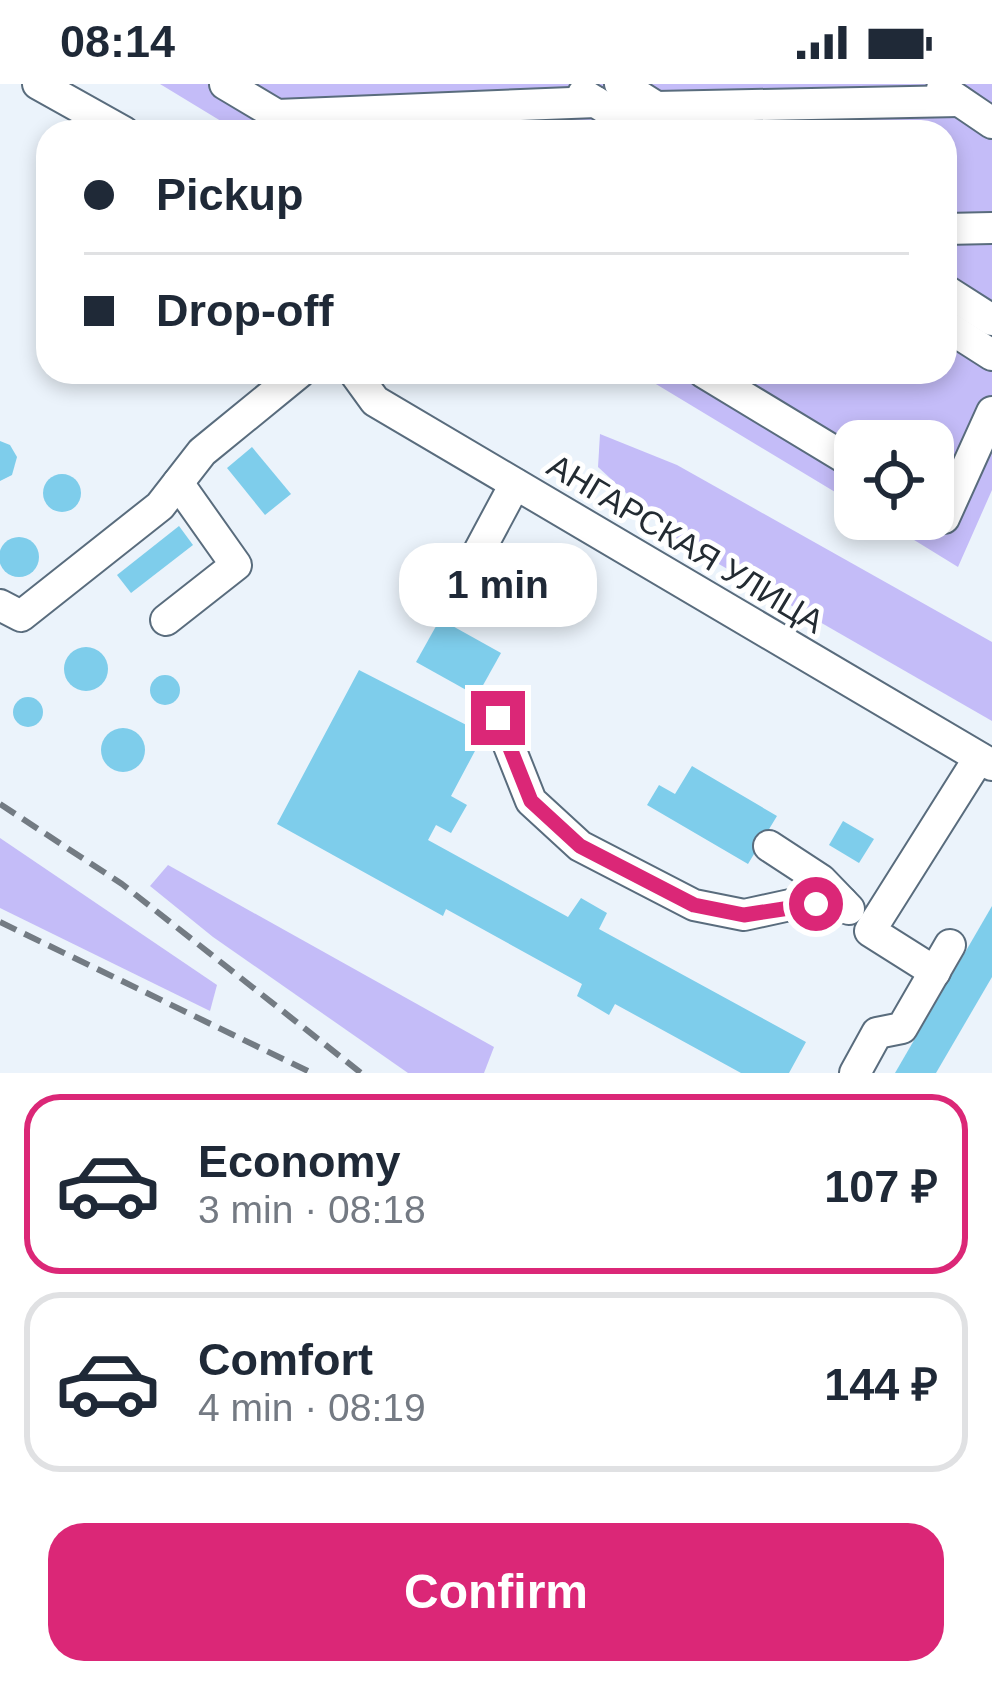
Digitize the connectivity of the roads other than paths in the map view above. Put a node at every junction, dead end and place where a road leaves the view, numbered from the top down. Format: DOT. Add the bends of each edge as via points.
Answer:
graph roads {
  1 [pos="38,84"];
  2 [pos="225,84"];
  3 [pos="567,84"];
  4 [pos="947,92"];
  5 [pos="608,93"];
  6 [pos="277,115"];
  7 [pos="649,119"];
  8 [pos="102,120"];
  9 [pos="285,120"];
  10 [pos="992,123"];
  11 [pos="992,228"];
  12 [pos="957,229"];
  13 [pos="957,298"];
  14 [pos="992,320"];
  15 [pos="957,333"];
  16 [pos="992,355"];
  17 [pos="957,356"];
  18 [pos="285,384"];
  19 [pos="363,384"];
  20 [pos="723,384"];
  21 [pos="992,412"];
  22 [pos="834,451"];
  23 [pos="178,483"];
  24 [pos="515,484"];
  25 [pos="954,496"];
  26 [pos="454,598"];
  27 [pos="0,605"];
  28 [pos="166,620"];
  29 [pos="498,718"];
  30 [pos="986,762"];
  31 [pos="769,846"];
  32 [pos="842,902"];
  33 [pos="870,931"];
  34 [pos="855,1073"];
  1 -- 8 [label="street"];
  2 -- 6 [label="street"];
  3 -- 5 [label="street"];
  4 -- 7 [label="street"];
  4 -- 10 [label="street"];
  5 -- 6 [label="street"];
  5 -- 7 [label="street"];
  6 -- 9 [label="street"];
  11 -- 12 [label="street"];
  13 -- 14 [label="street"];
  15 -- 16 [label="street"];
  16 -- 17 [label="street"];
  18 -- 23 [label="street" via="202,452"];
  19 -- 24 [label="street, АНГАРСКАЯ УЛИЦА" via="375,401"];
  20 -- 22 [label="street"];
  21 -- 25 [label="street"];
  23 -- 27 [label="street" via="21,616"];
  23 -- 28 [label="street" via="236,565"];
  24 -- 26 [label="street"];
  24 -- 30 [label="street, АНГАРСКАЯ УЛИЦА"];
  29 -- 32 [label="street" via="531,801 580,846 694,905 744,915"];
  30 -- 33 [label="street"];
  31 -- 32 [label="street"];
  32 -- 33 [label="street"];
  33 -- 34 [label="street" via="942,958 902,1028 878,1033"];
}
